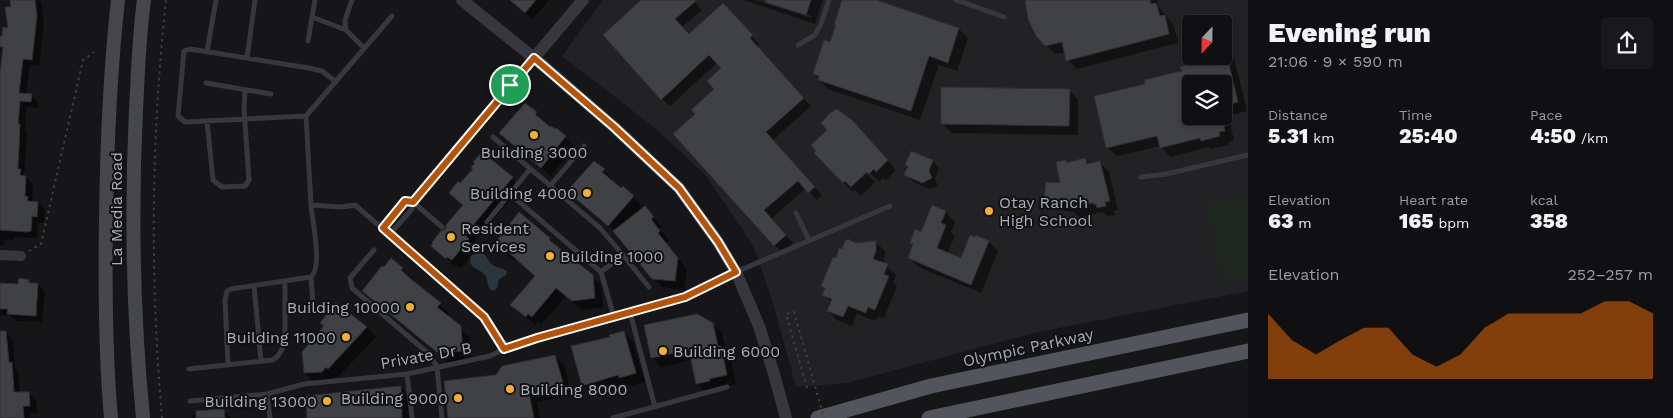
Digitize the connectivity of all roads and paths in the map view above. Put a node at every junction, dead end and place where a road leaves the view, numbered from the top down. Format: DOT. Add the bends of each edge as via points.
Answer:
graph roads {
  1 [pos="118,0"];
  2 [pos="144,0"];
  3 [pos="166,0"];
  4 [pos="216,0"];
  5 [pos="255,0"];
  6 [pos="315,0"];
  7 [pos="352,0"];
  8 [pos="462,0"];
  9 [pos="583,0"];
  10 [pos="830,0"];
  11 [pos="957,0"];
  12 [pos="392,16"];
  13 [pos="312,17"];
  14 [pos="1004,17"];
  15 [pos="346,30"];
  16 [pos="308,42"];
  17 [pos="798,46"];
  18 [pos="364,48"];
  19 [pos="94,52"];
  20 [pos="207,52"];
  21 [pos="247,58"];
  22 [pos="534,58"];
  23 [pos="336,82"];
  24 [pos="206,83"];
  25 [pos="245,90"];
  26 [pos="271,94"];
  27 [pos="306,116"];
  28 [pos="245,119"];
  29 [pos="206,121"];
  30 [pos="493,137"];
  31 [pos="584,146"];
  32 [pos="1248,155"];
  33 [pos="530,169"];
  34 [pos="1141,177"];
  35 [pos="550,186"];
  36 [pos="510,194"];
  37 [pos="413,202"];
  38 [pos="311,204"];
  39 [pos="890,206"];
  40 [pos="796,213"];
  41 [pos="487,222"];
  42 [pos="442,227"];
  43 [pos="386,231"];
  44 [pos="809,240"];
  45 [pos="374,250"];
  46 [pos="0,255"];
  47 [pos="623,255"];
  48 [pos="21,256"];
  49 [pos="601,272"];
  50 [pos="736,272"];
  51 [pos="312,277"];
  52 [pos="285,282"];
  53 [pos="254,286"];
  54 [pos="649,287"];
  55 [pos="313,305"];
  56 [pos="630,312"];
  57 [pos="614,317"];
  58 [pos="1248,320"];
  59 [pos="504,349"];
  60 [pos="1248,351"];
  61 [pos="261,361"];
  62 [pos="228,365"];
  63 [pos="438,367"];
  64 [pos="189,369"];
  65 [pos="407,374"];
  66 [pos="727,387"];
  67 [pos="807,388"];
  68 [pos="267,394"];
  69 [pos="190,401"];
  70 [pos="655,407"];
  71 [pos="111,418"];
  72 [pos="143,418"];
  73 [pos="162,418"];
  74 [pos="270,418"];
  75 [pos="412,418"];
  76 [pos="442,418"];
  77 [pos="614,418"];
  78 [pos="786,418"];
  79 [pos="818,418"];
  80 [pos="824,418"];
  81 [pos="929,418"];
  1 -- 71 [label="main road, La Media Road" via="107,174 107,376"];
  2 -- 72 [label="main road, La Media Road" via="133,167 132,256"];
  3 -- 73 [label="path" via="160,57 153,237"];
  4 -- 20 [label="lane"];
  5 -- 21 [label="lane"];
  6 -- 13 [label="lane"];
  7 -- 15 [label="lane" via="345,20"];
  8 -- 22 [label="street"];
  9 -- 22 [label="street"];
  10 -- 17 [label="lane" via="814,35"];
  11 -- 14 [label="lane"];
  12 -- 18 [label="lane"];
  13 -- 15 [label="lane"];
  13 -- 16 [label="lane"];
  15 -- 18 [label="lane"];
  18 -- 23 [label="lane"];
  19 -- 48 [label="path" via="83,60 41,244"];
  20 -- 21 [label="lane"];
  20 -- 29 [label="lane" via="184,51 178,116 185,122"];
  21 -- 23 [label="lane" via="322,71"];
  22 -- 37 [label="lane"];
  22 -- 50 [label="street" via="679,188"];
  23 -- 27 [label="lane"];
  24 -- 25 [label="lane"];
  25 -- 26 [label="lane"];
  25 -- 28 [label="lane"];
  27 -- 28 [label="lane"];
  27 -- 38 [label="lane"];
  28 -- 29 [label="lane"];
  28 -- 29 [label="lane" via="249,180 245,186 222,188 213,180"];
  30 -- 33 [label="lane"];
  31 -- 35 [label="lane"];
  32 -- 34 [label="lane"];
  33 -- 35 [label="lane"];
  33 -- 36 [label="lane"];
  35 -- 47 [label="lane" via="600,228"];
  36 -- 41 [label="lane"];
  36 -- 49 [label="lane"];
  37 -- 42 [label="lane"];
  37 -- 43 [label="lane" via="412,209"];
  37 -- 43 [label="lane" via="405,201"];
  38 -- 43 [label="lane" via="355,205"];
  38 -- 51 [label="lane" via="317,258 317,268"];
  39 -- 44 [label="lane, Private Dr B"];
  40 -- 44 [label="lane"];
  43 -- 59 [label="lane" via="484,317"];
  44 -- 50 [label="lane, Private Dr B"];
  45 -- 63 [label="lane" via="350,278 352,288 430,355"];
  46 -- 48 [label="street"];
  47 -- 49 [label="lane"];
  47 -- 54 [label="lane"];
  49 -- 57 [label="lane"];
  50 -- 56 [label="lane, Private Dr B" via="685,297"];
  50 -- 78 [label="street" via="759,326"];
  51 -- 52 [label="lane"];
  51 -- 55 [label="lane"];
  52 -- 53 [label="lane"];
  52 -- 61 [label="lane" via="285,343 273,360"];
  53 -- 61 [label="lane"];
  53 -- 62 [label="lane" via="231,289 225,295"];
  56 -- 57 [label="lane, Private Dr B"];
  56 -- 70 [label="lane"];
  57 -- 59 [label="lane, Private Dr B"];
  58 -- 79 [label="main road, Olympic Parkway" via="931,386"];
  59 -- 63 [label="lane, Private Dr B" via="490,356"];
  60 -- 81 [label="main road"];
  61 -- 62 [label="lane"];
  62 -- 64 [label="lane"];
  63 -- 65 [label="lane, Private Dr B"];
  63 -- 76 [label="lane"];
  65 -- 68 [label="lane, Private Dr B" via="304,384"];
  65 -- 75 [label="lane"];
  66 -- 70 [label="lane"];
  67 -- 80 [label="path, bridge" via="786,314 794,312"];
  68 -- 69 [label="lane, Private Dr B"];
  68 -- 74 [label="lane"];
  70 -- 77 [label="lane"];
}
